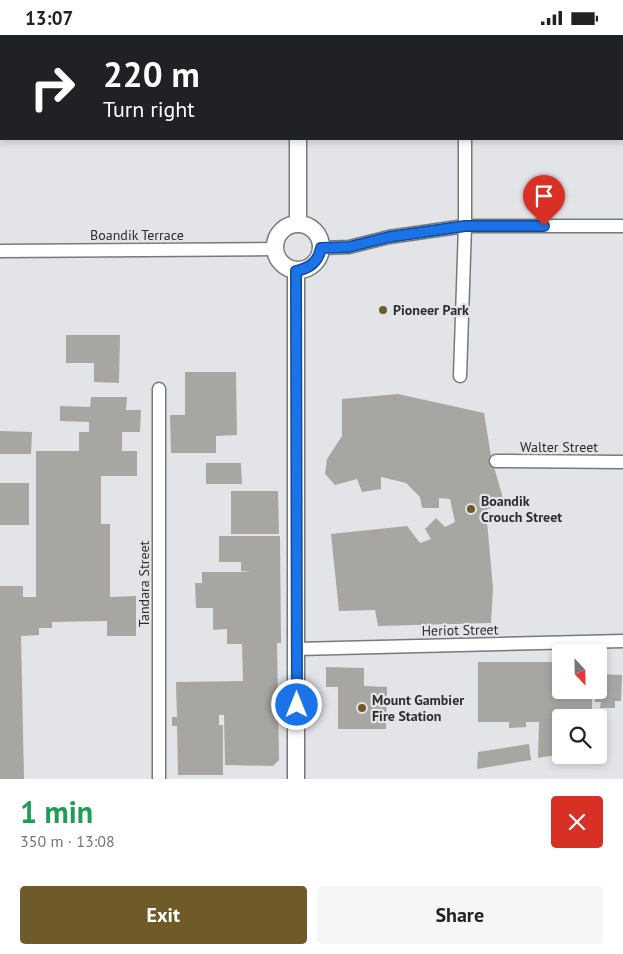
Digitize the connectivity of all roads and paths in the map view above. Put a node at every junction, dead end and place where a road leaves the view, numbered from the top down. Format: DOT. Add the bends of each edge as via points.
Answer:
graph roads {
  1 [pos="298,140"];
  2 [pos="465,140"];
  3 [pos="298,223"];
  4 [pos="465,226"];
  5 [pos="623,226"];
  6 [pos="321,248"];
  7 [pos="274,249"];
  8 [pos="0,251"];
  9 [pos="296,271"];
  10 [pos="460,376"];
  11 [pos="159,389"];
  12 [pos="496,461"];
  13 [pos="623,462"];
  14 [pos="623,641"];
  15 [pos="298,649"];
  16 [pos="159,779"];
  17 [pos="296,779"];
  1 -- 3 [label="street"];
  2 -- 4 [label="street"];
  3 -- 6 [label="street" via="314,231 320,238"];
  3 -- 7 [label="street" via="281,231"];
  4 -- 5 [label="street"];
  4 -- 6 [label="street" via="389,237 349,247"];
  4 -- 10 [label="street"];
  6 -- 9 [label="street" via="314,263"];
  7 -- 8 [label="street, Boandik Terrace"];
  7 -- 9 [label="street" via="281,263"];
  9 -- 15 [label="street"];
  11 -- 16 [label="street, Tandara Street"];
  12 -- 13 [label="street, Walter Street"];
  14 -- 15 [label="street, Heriot Street"];
  15 -- 17 [label="street"];
}
